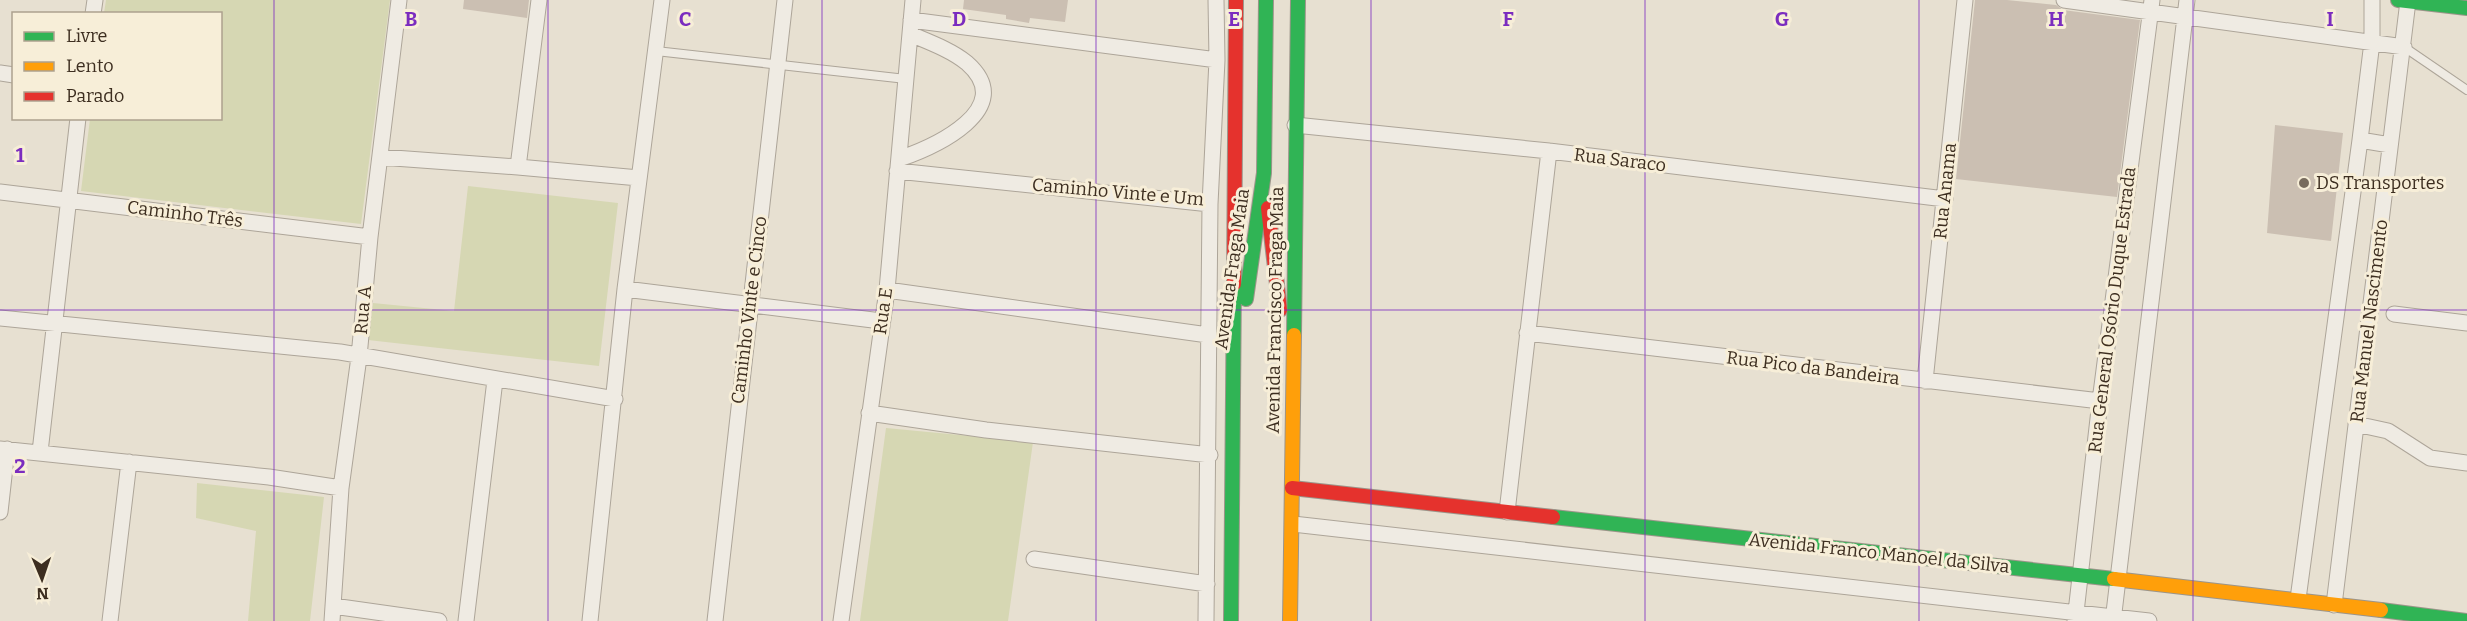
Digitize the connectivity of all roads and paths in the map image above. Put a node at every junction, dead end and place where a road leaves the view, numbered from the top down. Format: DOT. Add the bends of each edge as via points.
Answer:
graph roads {
  1 [pos="399,0"];
  2 [pos="539,0"];
  3 [pos="662,0"];
  4 [pos="785,0"];
  5 [pos="913,0"];
  6 [pos="1216,0"];
  7 [pos="1236,0"];
  8 [pos="1266,0"];
  9 [pos="1298,0"];
  10 [pos="1965,0"];
  11 [pos="2064,0"];
  12 [pos="2372,0"];
  13 [pos="2403,1"];
  14 [pos="2152,5"];
  15 [pos="2186,8"];
  16 [pos="2467,8"];
  17 [pos="910,27"];
  18 [pos="2372,42"];
  19 [pos="2404,47"];
  20 [pos="656,51"];
  21 [pos="1217,60"];
  22 [pos="778,63"];
  23 [pos="906,79"];
  24 [pos="2467,90"];
  25 [pos="78,120"];
  26 [pos="1295,125"];
  27 [pos="2360,140"];
  28 [pos="2390,145"];
  29 [pos="1549,151"];
  30 [pos="380,157"];
  31 [pos="898,165"];
  32 [pos="518,167"];
  33 [pos="1264,173"];
  34 [pos="639,178"];
  35 [pos="0,192"];
  36 [pos="1945,199"];
  37 [pos="69,200"];
  38 [pos="1210,204"];
  39 [pos="370,237"];
  40 [pos="625,289"];
  41 [pos="887,290"];
  42 [pos="750,303"];
  43 [pos="2394,314"];
  44 [pos="0,318"];
  45 [pos="881,321"];
  46 [pos="2467,323"];
  47 [pos="55,324"];
  48 [pos="1527,333"];
  49 [pos="1208,335"];
  50 [pos="359,357"];
  51 [pos="495,380"];
  52 [pos="1925,381"];
  53 [pos="1233,394"];
  54 [pos="615,399"];
  55 [pos="2100,401"];
  56 [pos="1291,410"];
  57 [pos="869,413"];
  58 [pos="2356,424"];
  59 [pos="4,449"];
  60 [pos="40,452"];
  61 [pos="1210,455"];
  62 [pos="129,462"];
  63 [pos="2467,464"];
  64 [pos="341,488"];
  65 [pos="1292,488"];
  66 [pos="0,512"];
  67 [pos="1507,512"];
  68 [pos="1293,524"];
  69 [pos="1034,559"];
  70 [pos="2080,575"];
  71 [pos="2118,580"];
  72 [pos="1207,584"];
  73 [pos="2298,600"];
  74 [pos="2334,605"];
  75 [pos="333,614"];
  76 [pos="2390,616"];
  77 [pos="2076,617"];
  78 [pos="2114,619"];
  79 [pos="110,621"];
  80 [pos="439,621"];
  81 [pos="466,621"];
  82 [pos="590,621"];
  83 [pos="715,621"];
  84 [pos="842,621"];
  85 [pos="1206,621"];
  86 [pos="1231,621"];
  87 [pos="1290,621"];
  88 [pos="2149,621"];
  89 [pos="2466,621"];
  1 -- 30 [label="street, Rua A"];
  2 -- 32 [label="street"];
  3 -- 20 [label="street"];
  4 -- 22 [label="street, Caminho Vinte e Cinco"];
  5 -- 17 [label="street, Rua E"];
  6 -- 21 [label="street, Caminho Vinte e Um"];
  7 -- 53 [label="main road"];
  8 -- 33 [label="main road"];
  9 -- 26 [label="main road, Avenida Francisco Fraga Maia"];
  10 -- 36 [label="street, Rua Anama"];
  11 -- 14 [label="street"];
  12 -- 18 [label="street, Rua Manuel Nascimento"];
  13 -- 16 [label="main road"];
  13 -- 19 [label="street, Rua Manuel Nascimento"];
  14 -- 15 [label="street"];
  14 -- 55 [label="street, Rua General Osório Duque Estrada"];
  15 -- 18 [label="street"];
  15 -- 71 [label="street, Rua General Osório Duque Estrada"];
  17 -- 21 [label="street"];
  17 -- 23 [label="street, Rua E"];
  17 -- 31 [label="street" via="966,63 978,76 982,92 969,124"];
  18 -- 19 [label="street"];
  18 -- 27 [label="street, Rua Manuel Nascimento"];
  19 -- 24 [label="lane"];
  19 -- 28 [label="street, Rua Manuel Nascimento"];
  20 -- 22 [label="lane"];
  20 -- 34 [label="street"];
  21 -- 38 [label="street, Caminho Vinte e Um"];
  22 -- 23 [label="lane"];
  22 -- 42 [label="street, Caminho Vinte e Cinco"];
  23 -- 31 [label="street, Rua E"];
  25 -- 37 [label="street"];
  26 -- 29 [label="street, Rua Saraco"];
  26 -- 56 [label="main road, Avenida Francisco Fraga Maia"];
  27 -- 28 [label="street"];
  27 -- 73 [label="street, Rua Manuel Nascimento"];
  28 -- 58 [label="street, Rua Manuel Nascimento"];
  29 -- 36 [label="street, Rua Saraco"];
  29 -- 48 [label="street"];
  30 -- 32 [label="street"];
  30 -- 39 [label="street, Rua A"];
  31 -- 38 [label="street, Caminho Vinte e Um"];
  31 -- 41 [label="street, Rua E"];
  32 -- 34 [label="street"];
  33 -- 53 [label="main road, Avenida Fraga Maia"];
  33 -- 56 [label="main road, Avenida Fraga Maia"];
  34 -- 40 [label="street"];
  35 -- 37 [label="street, Caminho Três"];
  36 -- 52 [label="street, Rua Anama"];
  37 -- 39 [label="street, Caminho Três"];
  37 -- 47 [label="street"];
  38 -- 49 [label="street"];
  39 -- 50 [label="street, Rua A"];
  40 -- 42 [label="street"];
  40 -- 54 [label="street"];
  41 -- 45 [label="street, Rua E"];
  41 -- 49 [label="street"];
  42 -- 45 [label="street"];
  42 -- 83 [label="street, Caminho Vinte e Cinco"];
  43 -- 46 [label="street"];
  44 -- 47 [label="street"];
  45 -- 57 [label="street, Rua E"];
  47 -- 50 [label="street"];
  47 -- 60 [label="street"];
  48 -- 52 [label="street, Rua Pico da Bandeira"];
  48 -- 67 [label="street"];
  49 -- 61 [label="street"];
  50 -- 51 [label="street"];
  50 -- 64 [label="street, Rua A"];
  51 -- 54 [label="street"];
  51 -- 81 [label="street"];
  52 -- 55 [label="street, Rua Pico da Bandeira"];
  53 -- 86 [label="main road"];
  54 -- 82 [label="street"];
  55 -- 70 [label="street, Rua General Osório Duque Estrada"];
  56 -- 65 [label="main road, Avenida Francisco Fraga Maia"];
  57 -- 61 [label="street"];
  57 -- 84 [label="street, Rua E"];
  58 -- 63 [label="street" via="2388,431 2430,458"];
  58 -- 74 [label="street, Rua Manuel Nascimento"];
  59 -- 60 [label="street"];
  59 -- 66 [label="street"];
  60 -- 62 [label="street"];
  61 -- 72 [label="street"];
  62 -- 64 [label="street"];
  62 -- 79 [label="street"];
  64 -- 75 [label="street, Rua A"];
  65 -- 67 [label="main road, Avenida Franco Manoel da Silva"];
  65 -- 68 [label="main road, Avenida Francisco Fraga Maia"];
  67 -- 70 [label="main road, Avenida Franco Manoel da Silva"];
  68 -- 77 [label="street, Avenida Franco Manoel da Silva"];
  68 -- 87 [label="main road, Avenida Francisco Fraga Maia"];
  69 -- 72 [label="street"];
  70 -- 71 [label="main road, Avenida Franco Manoel da Silva"];
  70 -- 77 [label="street, Rua General Osório Duque Estrada"];
  71 -- 73 [label="main road, Avenida Franco Manoel da Silva"];
  71 -- 78 [label="street, Rua General Osório Duque Estrada"];
  72 -- 85 [label="street"];
  73 -- 74 [label="main road, Avenida Franco Manoel da Silva"];
  74 -- 76 [label="main road, Avenida Franco Manoel da Silva"];
  75 -- 80 [label="street"];
  76 -- 89 [label="main road, Avenida Franco Manoel da Silva"];
  77 -- 78 [label="street, Avenida Franco Manoel da Silva"];
  78 -- 88 [label="street, Avenida Franco Manoel da Silva"];
}
